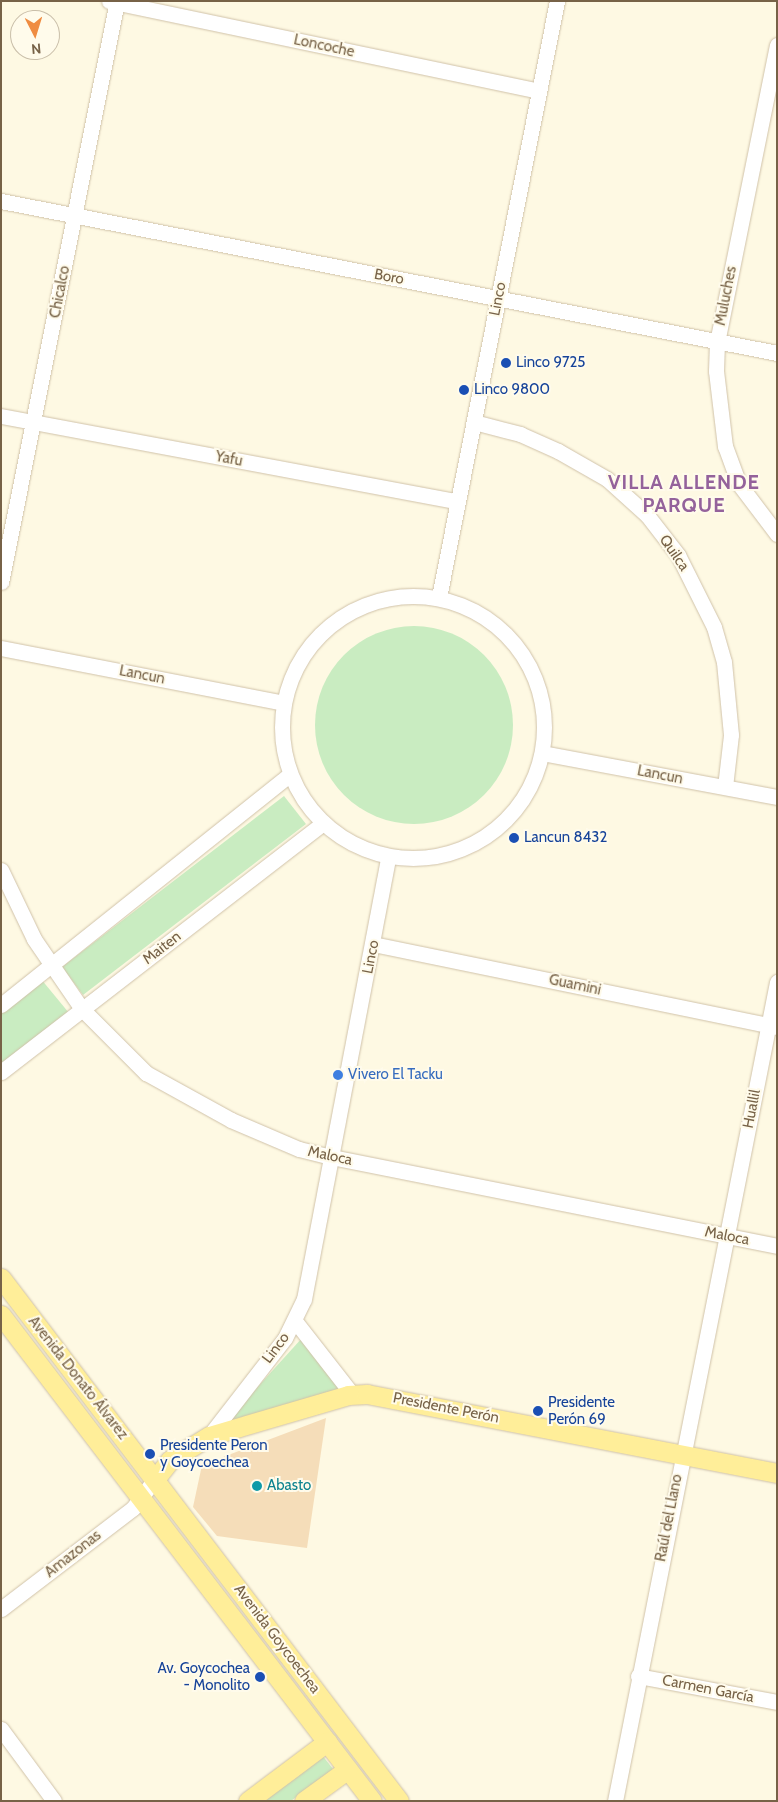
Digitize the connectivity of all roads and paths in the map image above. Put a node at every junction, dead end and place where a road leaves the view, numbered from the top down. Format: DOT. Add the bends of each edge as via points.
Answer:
graph roads {
  1 [pos="557,1"];
  2 [pos="114,2"];
  3 [pos="777,45"];
  4 [pos="539,91"];
  5 [pos="1,201"];
  6 [pos="75,216"];
  7 [pos="498,298"];
  8 [pos="717,342"];
  9 [pos="777,353"];
  10 [pos="1,416"];
  11 [pos="34,422"];
  12 [pos="474,422"];
  13 [pos="457,501"];
  14 [pos="777,534"];
  15 [pos="1,582"];
  16 [pos="439,597"];
  17 [pos="1,648"];
  18 [pos="283,703"];
  19 [pos="542,753"];
  20 [pos="290,774"];
  21 [pos="725,787"];
  22 [pos="777,797"];
  23 [pos="322,823"];
  24 [pos="388,857"];
  25 [pos="1,870"];
  26 [pos="373,944"];
  27 [pos="50,965"];
  28 [pos="777,982"];
  29 [pos="1,1005"];
  30 [pos="82,1009"];
  31 [pos="773,1026"];
  32 [pos="1,1072"];
  33 [pos="332,1157"];
  34 [pos="727,1236"];
  35 [pos="777,1246"];
  36 [pos="1,1278"];
  37 [pos="1,1315"];
  38 [pos="295,1321"];
  39 [pos="352,1394"];
  40 [pos="209,1436"];
  41 [pos="682,1454"];
  42 [pos="777,1473"];
  43 [pos="156,1478"];
  44 [pos="142,1497"];
  45 [pos="1,1609"];
  46 [pos="638,1676"];
  47 [pos="777,1702"];
  48 [pos="340,1723"];
  49 [pos="1,1729"];
  50 [pos="327,1742"];
  51 [pos="344,1749"];
  52 [pos="367,1759"];
  53 [pos="348,1769"];
  54 [pos="54,1801"];
  55 [pos="248,1801"];
  56 [pos="304,1801"];
  57 [pos="372,1801"];
  58 [pos="399,1801"];
  59 [pos="615,1801"];
  1 -- 4 [label="street, Linco"];
  2 -- 4 [label="street, Loncoche"];
  2 -- 6 [label="street, Chicalco"];
  3 -- 8 [label="street, Muluches"];
  4 -- 7 [label="street, Linco"];
  5 -- 6 [label="street, Boro"];
  6 -- 7 [label="street, Boro"];
  6 -- 11 [label="street, Chicalco"];
  7 -- 8 [label="street, Boro"];
  7 -- 12 [label="street, Linco"];
  8 -- 9 [label="street, Boro"];
  8 -- 14 [label="street, Muluches" via="718,407 725,446 739,484"];
  10 -- 11 [label="street, Yafu"];
  11 -- 13 [label="street, Yafu"];
  11 -- 15 [label="street, Chicalco"];
  12 -- 13 [label="street, Linco"];
  12 -- 21 [label="street, Quilca" via="527,438 607,479 647,515 678,555 710,618 724,662 731,736"];
  13 -- 16 [label="street, Linco"];
  16 -- 18 [label="street" via="400,596 367,604 337,620 308,650 294,671"];
  16 -- 19 [label="street" via="468,608 498,626 521,652 539,692 544,718"];
  17 -- 18 [label="street, Lancun"];
  18 -- 20 [label="street" via="282,743"];
  19 -- 21 [label="street, Lancun"];
  19 -- 24 [label="street" via="518,807 498,828 473,845 445,855 415,859"];
  20 -- 23 [label="street" via="303,801"];
  20 -- 27 [label="street"];
  21 -- 22 [label="street, Lancun"];
  23 -- 24 [label="street" via="356,845"];
  23 -- 30 [label="street, Maiten"];
  24 -- 26 [label="street, Linco"];
  25 -- 27 [label="street, Maloca" via="20,915"];
  26 -- 31 [label="street, Guamini"];
  26 -- 33 [label="street, Linco"];
  27 -- 29 [label="street"];
  27 -- 30 [label="street, Maloca"];
  28 -- 31 [label="street, Huallil"];
  30 -- 32 [label="street, Maiten"];
  30 -- 33 [label="street, Maloca" via="126,1056 170,1089 271,1138"];
  31 -- 34 [label="street, Huallil"];
  33 -- 34 [label="street, Maloca"];
  33 -- 38 [label="street, Linco" via="304,1300"];
  34 -- 35 [label="street, Maloca"];
  34 -- 41 [label="street, Raúl del Llano"];
  36 -- 43 [label="main road, Avenida Donato Álvarez"];
  37 -- 44 [label="main road, Avenida Donato Álvarez"];
  38 -- 39 [label="street"];
  38 -- 40 [label="street, Linco"];
  39 -- 40 [label="main road, Presidente Perón"];
  39 -- 41 [label="main road, Presidente Perón" via="387,1397"];
  40 -- 43 [label="main road, Presidente Perón" via="170,1460"];
  41 -- 42 [label="main road, Presidente Perón"];
  41 -- 46 [label="street, Raúl del Llano"];
  43 -- 44 [label="street, Presidente Perón"];
  43 -- 48 [label="main road, Avenida Goycoechea"];
  44 -- 45 [label="street, Amazonas" via="133,1508"];
  44 -- 50 [label="main road, Avenida Goycoechea"];
  46 -- 47 [label="street, Carmen García"];
  46 -- 59 [label="street, Raúl del Llano"];
  48 -- 51 [label="main road"];
  48 -- 52 [label="main road, Avenida Goycoechea"];
  49 -- 54 [label="street"];
  50 -- 51 [label="main road"];
  50 -- 53 [label="main road, Avenida Goycoechea"];
  50 -- 55 [label="main road"];
  51 -- 52 [label="main road"];
  51 -- 53 [label="main road"];
  52 -- 58 [label="main road, Avenida Goycoechea"];
  53 -- 56 [label="main road"];
  53 -- 57 [label="main road, Avenida Goycoechea"];
}
